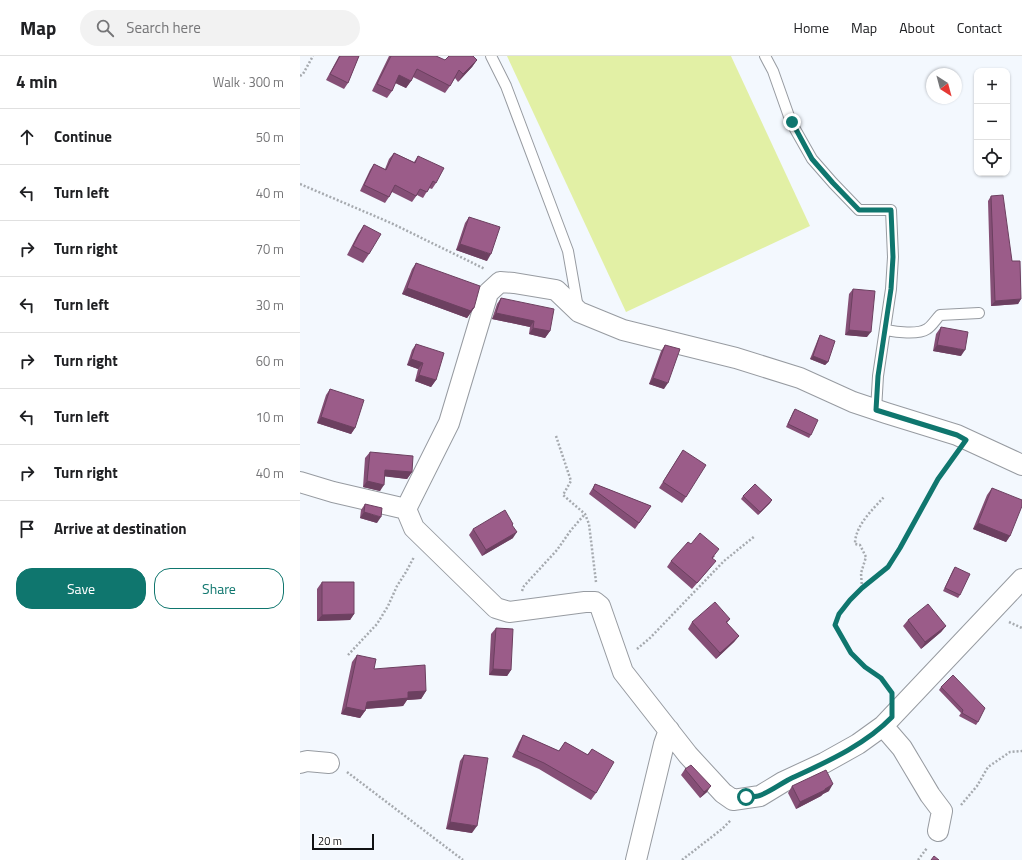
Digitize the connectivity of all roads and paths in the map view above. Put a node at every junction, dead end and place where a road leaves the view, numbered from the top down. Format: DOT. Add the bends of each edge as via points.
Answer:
graph roads {
  1 [pos="313,56"];
  2 [pos="491,56"];
  3 [pos="765,56"];
  4 [pos="300,76"];
  5 [pos="300,184"];
  6 [pos="514,283"];
  7 [pos="579,312"];
  8 [pos="978,313"];
  9 [pos="886,330"];
  10 [pos="876,410"];
  11 [pos="556,436"];
  12 [pos="966,440"];
  13 [pos="1022,466"];
  14 [pos="300,482"];
  15 [pos="884,497"];
  16 [pos="406,509"];
  17 [pos="585,514"];
  18 [pos="414,528"];
  19 [pos="756,536"];
  20 [pos="1022,579"];
  21 [pos="862,588"];
  22 [pos="595,602"];
  23 [pos="509,612"];
  24 [pos="348,655"];
  25 [pos="624,672"];
  26 [pos="888,722"];
  27 [pos="669,730"];
  28 [pos="1022,750"];
  29 [pos="300,763"];
  30 [pos="329,763"];
  31 [pos="732,818"];
  32 [pos="938,831"];
  33 [pos="463,860"];
  34 [pos="636,860"];
  35 [pos="682,860"];
  36 [pos="918,860"];
  1 -- 4 [label="path"];
  2 -- 7 [label="lane" via="506,86 568,250"];
  3 -- 9 [label="lane" via="792,122 812,159 859,210 891,210 893,257"];
  5 -- 6 [label="path" via="391,223"];
  6 -- 7 [label="street" via="556,290"];
  6 -- 16 [label="street" via="500,282 488,293 449,422"];
  7 -- 10 [label="street" via="623,330 736,358 800,378"];
  8 -- 9 [label="lane" via="940,315 926,329 913,332"];
  9 -- 10 [label="lane" via="878,376"];
  10 -- 12 [label="street"];
  11 -- 17 [label="path" via="571,481 563,495"];
  12 -- 13 [label="street"];
  12 -- 21 [label="path" via="938,479 888,567"];
  14 -- 16 [label="street"];
  15 -- 21 [label="path" via="873,508 855,536 855,544 860,545 866,557 861,573"];
  16 -- 18 [label="street"];
  17 -- 22 [label="path" via="593,552"];
  17 -- 23 [label="path" via="524,586"];
  18 -- 23 [label="street" via="496,608"];
  18 -- 24 [label="path" via="415,537 419,542 414,557 377,624"];
  19 -- 25 [label="path" via="724,561 637,649"];
  20 -- 26 [label="street"];
  21 -- 26 [label="path" via="839,614 835,625 851,653 881,678 892,693"];
  22 -- 23 [label="street"];
  22 -- 25 [label="street" via="600,606"];
  25 -- 27 [label="street"];
  26 -- 27 [label="street" via="858,744 760,796 733,800 723,793"];
  26 -- 32 [label="street" via="942,811"];
  27 -- 34 [label="street"];
  28 -- 32 [label="path" via="1010,752 988,767 977,786"];
  29 -- 30 [label="street"];
  30 -- 33 [label="path" via="349,772"];
  31 -- 35 [label="path"];
  32 -- 36 [label="path"];
}
